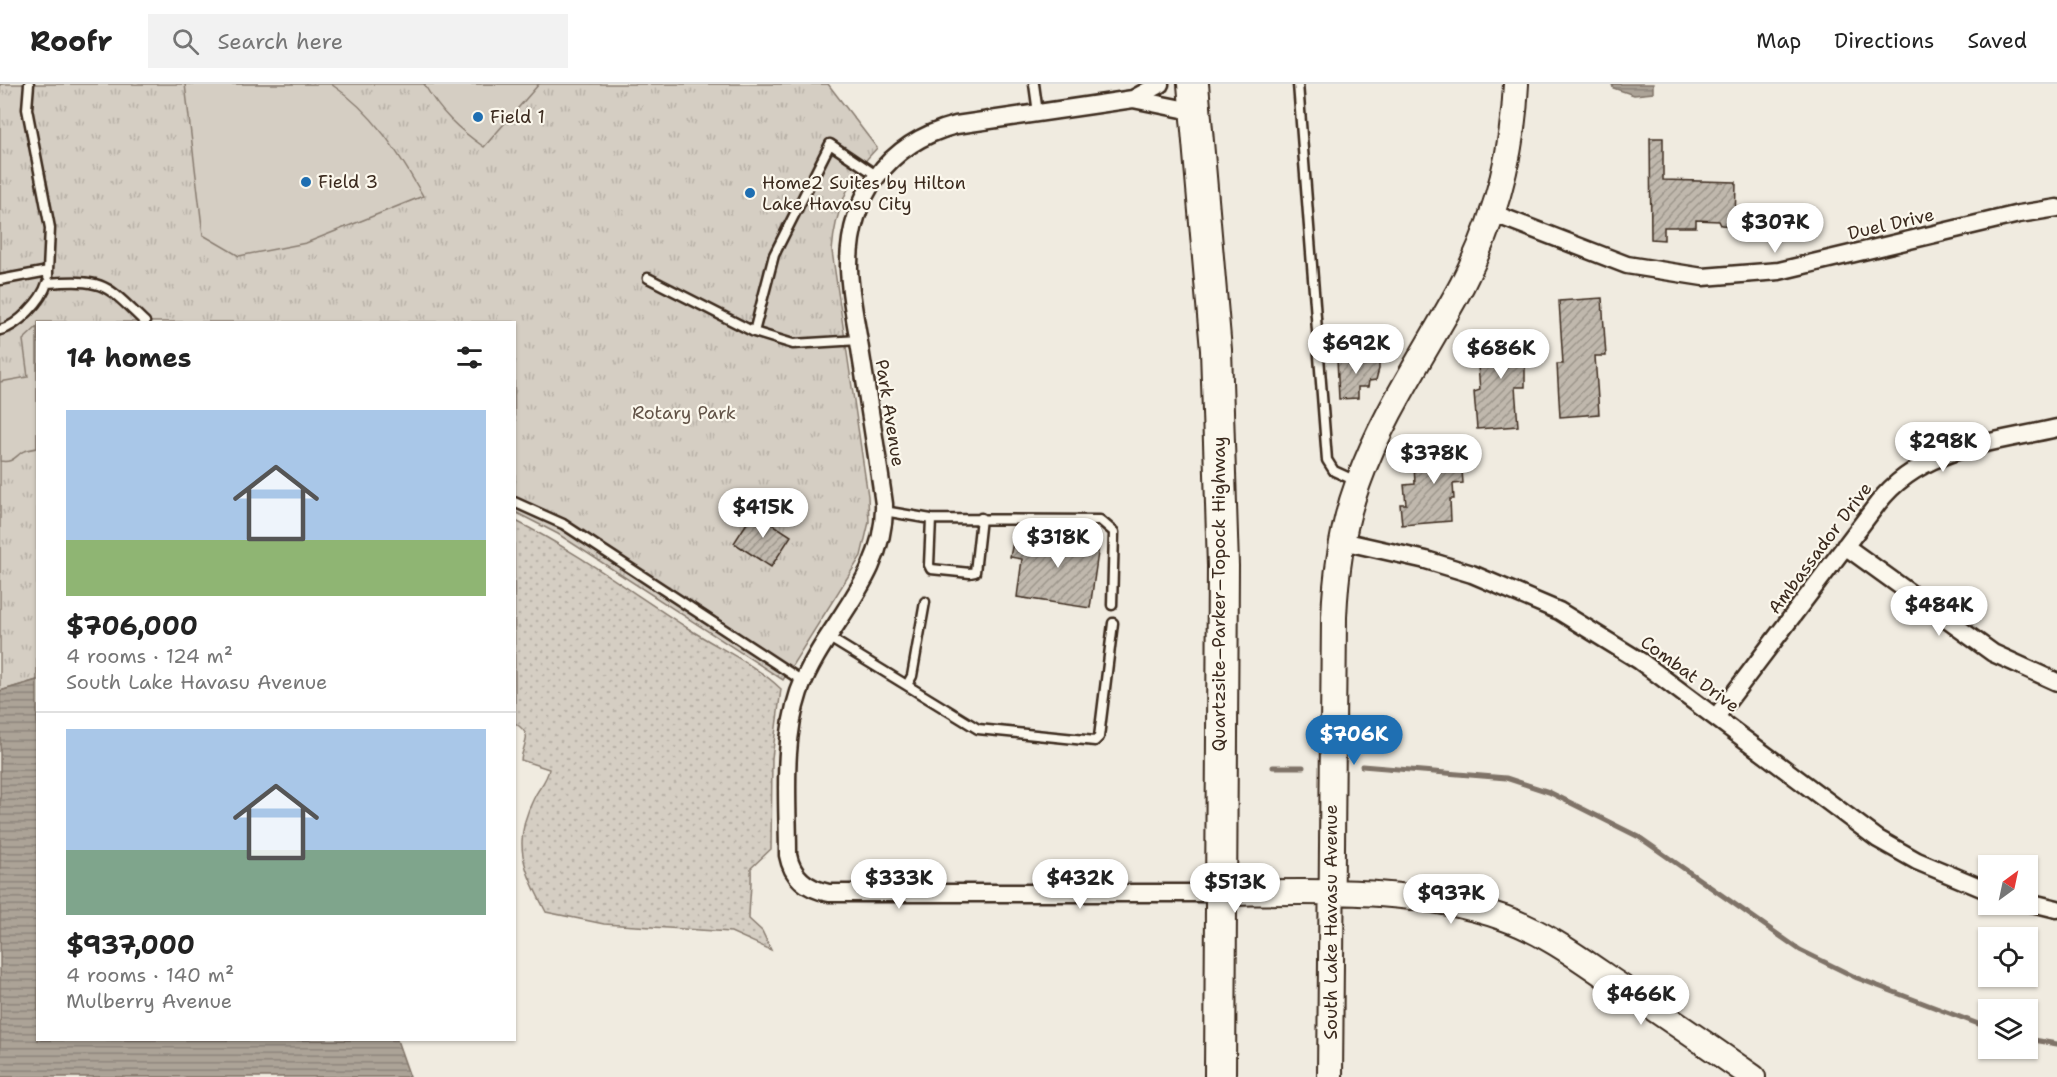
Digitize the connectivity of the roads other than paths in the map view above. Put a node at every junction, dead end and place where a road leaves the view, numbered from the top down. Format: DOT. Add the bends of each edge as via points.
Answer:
graph roads {
  1 [pos="29,84"];
  2 [pos="1034,84"];
  3 [pos="1160,84"];
  4 [pos="1298,84"];
  5 [pos="1515,84"];
  6 [pos="1195,98"];
  7 [pos="1132,99"];
  8 [pos="1038,113"];
  9 [pos="876,175"];
  10 [pos="2057,208"];
  11 [pos="1492,213"];
  12 [pos="48,271"];
  13 [pos="648,278"];
  14 [pos="0,280"];
  15 [pos="47,283"];
  16 [pos="144,321"];
  17 [pos="0,330"];
  18 [pos="754,332"];
  19 [pos="859,340"];
  20 [pos="2057,428"];
  21 [pos="1358,482"];
  22 [pos="516,503"];
  23 [pos="884,511"];
  24 [pos="981,518"];
  25 [pos="932,519"];
  26 [pos="1342,541"];
  27 [pos="1845,546"];
  28 [pos="925,602"];
  29 [pos="1112,605"];
  30 [pos="1113,623"];
  31 [pos="828,637"];
  32 [pos="804,682"];
  33 [pos="2057,682"];
  34 [pos="906,685"];
  35 [pos="1716,717"];
  36 [pos="1978,886"];
  37 [pos="1332,892"];
  38 [pos="1219,893"];
  39 [pos="2038,904"];
  40 [pos="2057,909"];
  41 [pos="1220,1077"];
  42 [pos="1330,1077"];
  43 [pos="1754,1077"];
  1 -- 12 [label="lane" via="27,109 50,228"];
  2 -- 8 [label="lane"];
  3 -- 7 [label="street, Park Avenue"];
  4 -- 21 [label="lane" via="1327,460 1334,471"];
  5 -- 11 [label="main road, South Lake Havasu Avenue" via="1510,139"];
  6 -- 7 [label="street, Park Avenue"];
  6 -- 38 [label="highway, Quartzsite–Parker–Topock Highway" via="1216,350 1222,554"];
  7 -- 8 [label="street, Park Avenue"];
  8 -- 9 [label="street, Park Avenue" via="931,132 904,148"];
  9 -- 18 [label="lane" via="830,144 774,255"];
  9 -- 19 [label="street, Park Avenue" via="859,208 850,244 849,272"];
  10 -- 11 [label="street, Duel Drive" via="1779,271 1720,277 1677,275 1627,265"];
  11 -- 21 [label="main road, South Lake Havasu Avenue" via="1462,283 1387,420"];
  12 -- 14 [label="lane"];
  12 -- 15 [label="lane"];
  13 -- 18 [label="lane"];
  15 -- 16 [label="lane" via="86,281 102,285 121,296"];
  15 -- 17 [label="lane" via="16,323"];
  18 -- 19 [label="lane" via="793,344"];
  19 -- 23 [label="street, Park Avenue"];
  20 -- 27 [label="street, Ambassador Drive" via="1924,462 1891,486"];
  21 -- 26 [label="main road, South Lake Havasu Avenue"];
  22 -- 32 [label="lane" via="563,524"];
  23 -- 25 [label="lane"];
  23 -- 31 [label="street, Park Avenue" via="874,562"];
  24 -- 25 [label="lane"];
  24 -- 25 [label="lane" via="975,572 970,573 931,569"];
  24 -- 29 [label="lane" via="1100,520 1114,532"];
  26 -- 35 [label="street, Combat Drive" via="1426,560 1516,591 1601,635"];
  26 -- 37 [label="main road, South Lake Havasu Avenue" via="1334,616"];
  27 -- 33 [label="street" via="1993,653"];
  27 -- 35 [label="street, Ambassador Drive"];
  28 -- 34 [label="lane" via="912,676"];
  30 -- 34 [label="lane" via="1099,737 1095,741 978,729"];
  31 -- 32 [label="street, Park Avenue"];
  31 -- 34 [label="lane"];
  32 -- 38 [label="street, Park Avenue" via="788,744 788,855 794,872 815,890"];
  35 -- 36 [label="street, Combat Drive" via="1878,838 1917,861"];
  37 -- 38 [label="main road"];
  37 -- 42 [label="main road, South Lake Havasu Avenue"];
  37 -- 43 [label="main road" via="1457,905 1529,928"];
  38 -- 41 [label="highway, Quartzsite–Parker–Topock Highway"];
  39 -- 40 [label="street"];
}
